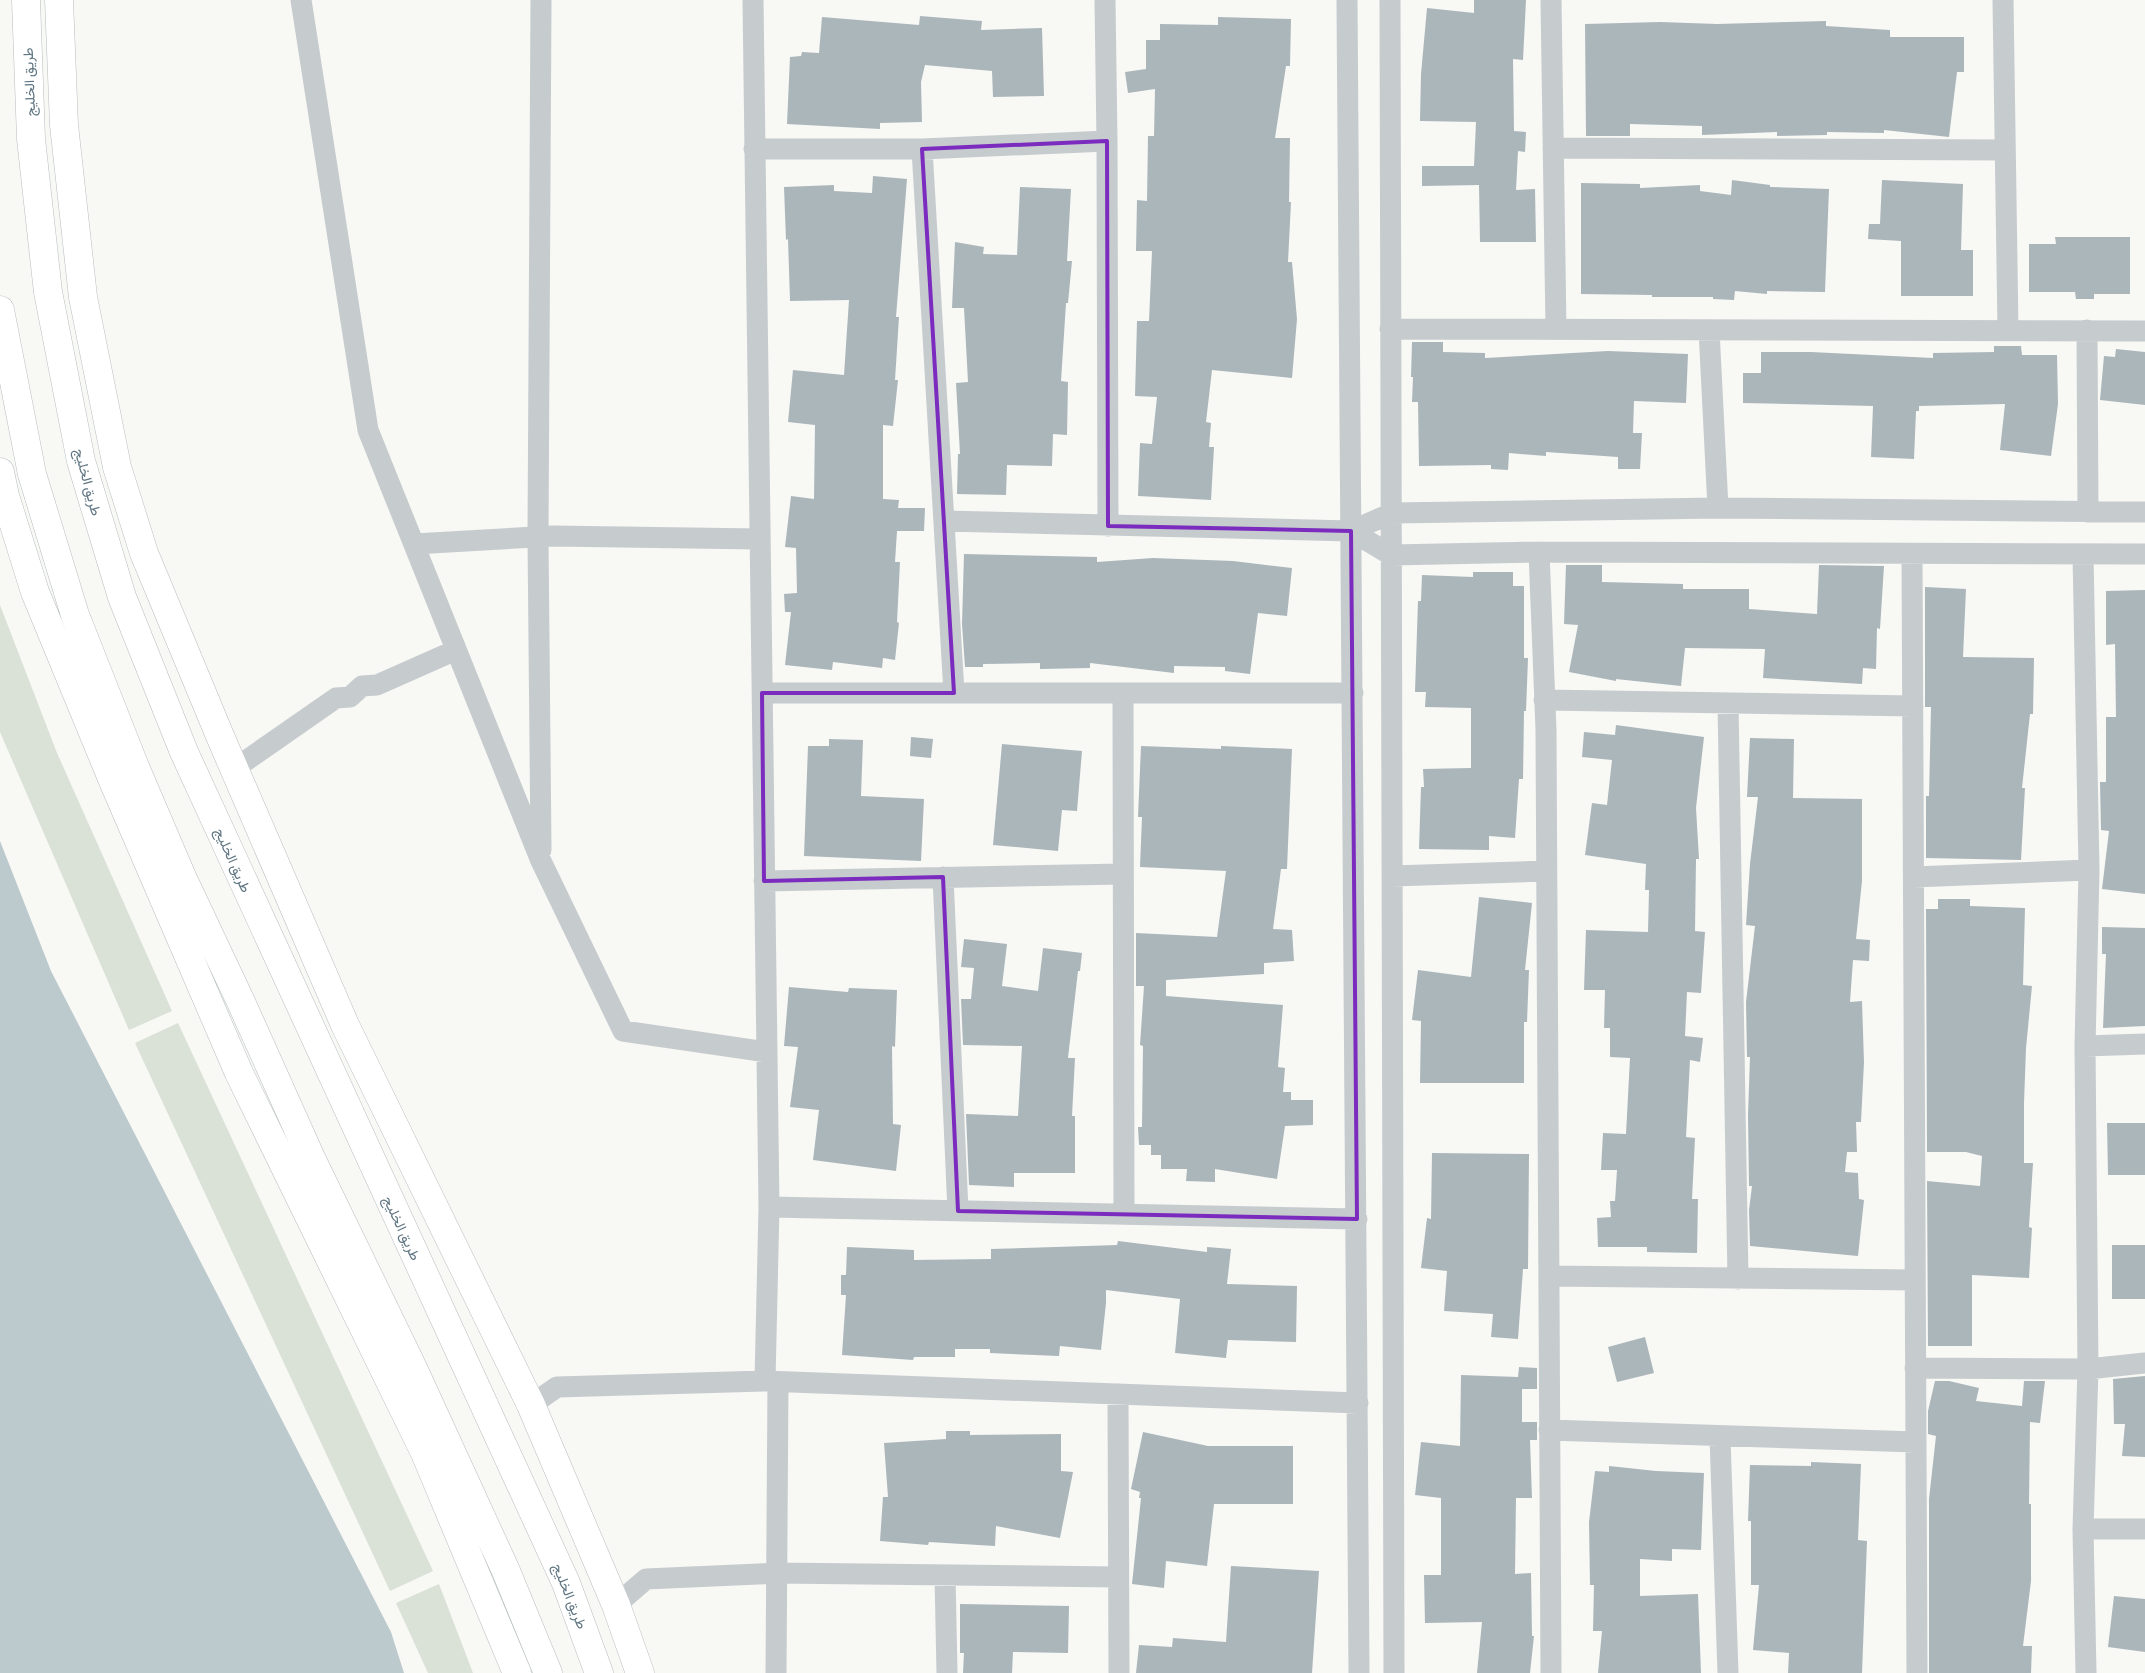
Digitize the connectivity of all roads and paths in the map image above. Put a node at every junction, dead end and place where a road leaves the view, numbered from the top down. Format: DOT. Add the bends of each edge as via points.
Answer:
graph roads {
  1 [pos="26,0"];
  2 [pos="59,0"];
  3 [pos="301,0"];
  4 [pos="541,0"];
  5 [pos="753,0"];
  6 [pos="1105,0"];
  7 [pos="1347,0"];
  8 [pos="1390,0"];
  9 [pos="1551,0"];
  10 [pos="2003,0"];
  11 [pos="1108,140"];
  12 [pos="1553,148"];
  13 [pos="754,149"];
  14 [pos="922,149"];
  15 [pos="2005,150"];
  16 [pos="0,310"];
  17 [pos="1390,329"];
  18 [pos="1556,329"];
  19 [pos="1709,330"];
  20 [pos="2008,330"];
  21 [pos="2088,330"];
  22 [pos="2145,331"];
  23 [pos="0,472"];
  24 [pos="1718,508"];
  25 [pos="2088,512"];
  26 [pos="2145,512"];
  27 [pos="1392,513"];
  28 [pos="944,521"];
  29 [pos="1108,526"];
  30 [pos="1351,531"];
  31 [pos="538,537"];
  32 [pos="759,538"];
  33 [pos="414,544"];
  34 [pos="1539,552"];
  35 [pos="1912,554"];
  36 [pos="2083,554"];
  37 [pos="2145,554"];
  38 [pos="1391,555"];
  39 [pos="456,650"];
  40 [pos="954,693"];
  41 [pos="1123,693"];
  42 [pos="1352,693"];
  43 [pos="762,694"];
  44 [pos="1544,700"];
  45 [pos="1728,704"];
  46 [pos="1913,706"];
  47 [pos="234,769"];
  48 [pos="541,861"];
  49 [pos="2089,870"];
  50 [pos="1546,871"];
  51 [pos="1123,874"];
  52 [pos="1392,876"];
  53 [pos="943,877"];
  54 [pos="1914,877"];
  55 [pos="764,881"];
  56 [pos="2145,1044"];
  57 [pos="2085,1046"];
  58 [pos="767,1052"];
  59 [pos="385,1190"];
  60 [pos="769,1207"];
  61 [pos="958,1211"];
  62 [pos="1124,1214"];
  63 [pos="1357,1219"];
  64 [pos="461,1262"];
  65 [pos="1549,1276"];
  66 [pos="1738,1279"];
  67 [pos="1915,1280"];
  68 [pos="2145,1363"];
  69 [pos="1915,1368"];
  70 [pos="2088,1369"];
  71 [pos="772,1381"];
  72 [pos="1118,1394"];
  73 [pos="1358,1403"];
  74 [pos="531,1405"];
  75 [pos="1550,1430"];
  76 [pos="1720,1437"];
  77 [pos="1916,1442"];
  78 [pos="2083,1529"];
  79 [pos="2145,1529"];
  80 [pos="778,1573"];
  81 [pos="946,1575"];
  82 [pos="1118,1577"];
  83 [pos="616,1605"];
  84 [pos="517,1673"];
  85 [pos="548,1673"];
  86 [pos="599,1673"];
  87 [pos="640,1673"];
  88 [pos="776,1673"];
  89 [pos="947,1673"];
  90 [pos="1118,1673"];
  91 [pos="1359,1673"];
  92 [pos="1394,1673"];
  93 [pos="1551,1673"];
  94 [pos="1728,1673"];
  95 [pos="1916,1673"];
  96 [pos="2086,1673"];
  1 -- 59 [label="main road, طريق الخليج" via="31,139 48,292 81,461 122,597 184,752"];
  2 -- 47 [label="main road" via="64,125 83,297 117,467 144,553"];
  3 -- 33 [label="street" via="368,430"];
  4 -- 31 [label="street"];
  5 -- 13 [label="street"];
  6 -- 11 [label="street"];
  7 -- 30 [label="street"];
  8 -- 17 [label="street"];
  9 -- 12 [label="street"];
  10 -- 15 [label="street"];
  11 -- 14 [label="street"];
  11 -- 29 [label="street"];
  12 -- 15 [label="street"];
  12 -- 18 [label="street"];
  13 -- 14 [label="street"];
  13 -- 32 [label="street"];
  14 -- 28 [label="street"];
  15 -- 20 [label="street"];
  16 -- 85 [label="main road" via="32,474 75,615 135,768 311,1158 412,1366 506,1571"];
  17 -- 18 [label="street"];
  17 -- 27 [label="street"];
  18 -- 19 [label="street"];
  19 -- 20 [label="street"];
  19 -- 24 [label="street"];
  20 -- 21 [label="street"];
  21 -- 22 [label="street"];
  21 -- 25 [label="street"];
  23 -- 84 [label="main road" via="35,592 113,781 240,1073 425,1453"];
  24 -- 25 [label="street"];
  24 -- 27 [label="street"];
  25 -- 26 [label="street"];
  27 -- 30 [label="street"];
  27 -- 38 [label="street"];
  28 -- 29 [label="street"];
  28 -- 40 [label="street"];
  29 -- 30 [label="street"];
  30 -- 38 [label="street"];
  30 -- 42 [label="street"];
  31 -- 32 [label="street"];
  31 -- 33 [label="street"];
  31 -- 48 [label="street"];
  32 -- 43 [label="street"];
  33 -- 39 [label="street"];
  34 -- 35 [label="street"];
  34 -- 38 [label="street"];
  34 -- 44 [label="street"];
  35 -- 36 [label="street"];
  35 -- 46 [label="street"];
  36 -- 37 [label="street"];
  36 -- 49 [label="street"];
  38 -- 52 [label="street"];
  39 -- 47 [label="street" via="377,685 362,686 350,697 336,698"];
  39 -- 48 [label="street"];
  40 -- 41 [label="street"];
  40 -- 43 [label="street"];
  41 -- 42 [label="street"];
  41 -- 51 [label="street"];
  42 -- 63 [label="street"];
  43 -- 55 [label="street"];
  44 -- 45 [label="street"];
  44 -- 50 [label="street"];
  45 -- 46 [label="street"];
  45 -- 66 [label="street"];
  46 -- 54 [label="street"];
  47 -- 64 [label="main road" via="345,1025"];
  48 -- 58 [label="street" via="623,1031"];
  49 -- 54 [label="street"];
  49 -- 57 [label="street"];
  50 -- 52 [label="street"];
  50 -- 65 [label="street"];
  51 -- 53 [label="street"];
  51 -- 62 [label="street"];
  52 -- 92 [label="street"];
  53 -- 55 [label="street"];
  53 -- 61 [label="street"];
  54 -- 67 [label="street"];
  55 -- 58 [label="street"];
  56 -- 57 [label="street"];
  57 -- 70 [label="street"];
  58 -- 60 [label="street"];
  59 -- 64 [label="main road"];
  59 -- 86 [label="main road, طريق الخليج" via="566,1583"];
  60 -- 61 [label="street"];
  60 -- 71 [label="street"];
  61 -- 62 [label="street"];
  62 -- 63 [label="street"];
  63 -- 73 [label="street"];
  64 -- 74 [label="main road"];
  65 -- 66 [label="street"];
  65 -- 75 [label="street"];
  66 -- 67 [label="street"];
  67 -- 69 [label="street"];
  68 -- 70 [label="street"];
  69 -- 70 [label="street"];
  69 -- 77 [label="street"];
  70 -- 78 [label="street"];
  71 -- 72 [label="street"];
  71 -- 74 [label="street" via="556,1387"];
  71 -- 80 [label="street"];
  72 -- 73 [label="street"];
  72 -- 82 [label="street"];
  73 -- 91 [label="street"];
  74 -- 83 [label="main road"];
  75 -- 76 [label="street"];
  75 -- 93 [label="street"];
  76 -- 77 [label="street"];
  76 -- 94 [label="street"];
  77 -- 95 [label="street"];
  78 -- 79 [label="street"];
  78 -- 96 [label="street"];
  80 -- 81 [label="street"];
  80 -- 83 [label="street" via="646,1579"];
  80 -- 88 [label="street"];
  81 -- 82 [label="street"];
  81 -- 89 [label="street"];
  82 -- 90 [label="street"];
  83 -- 87 [label="main road"];
}
